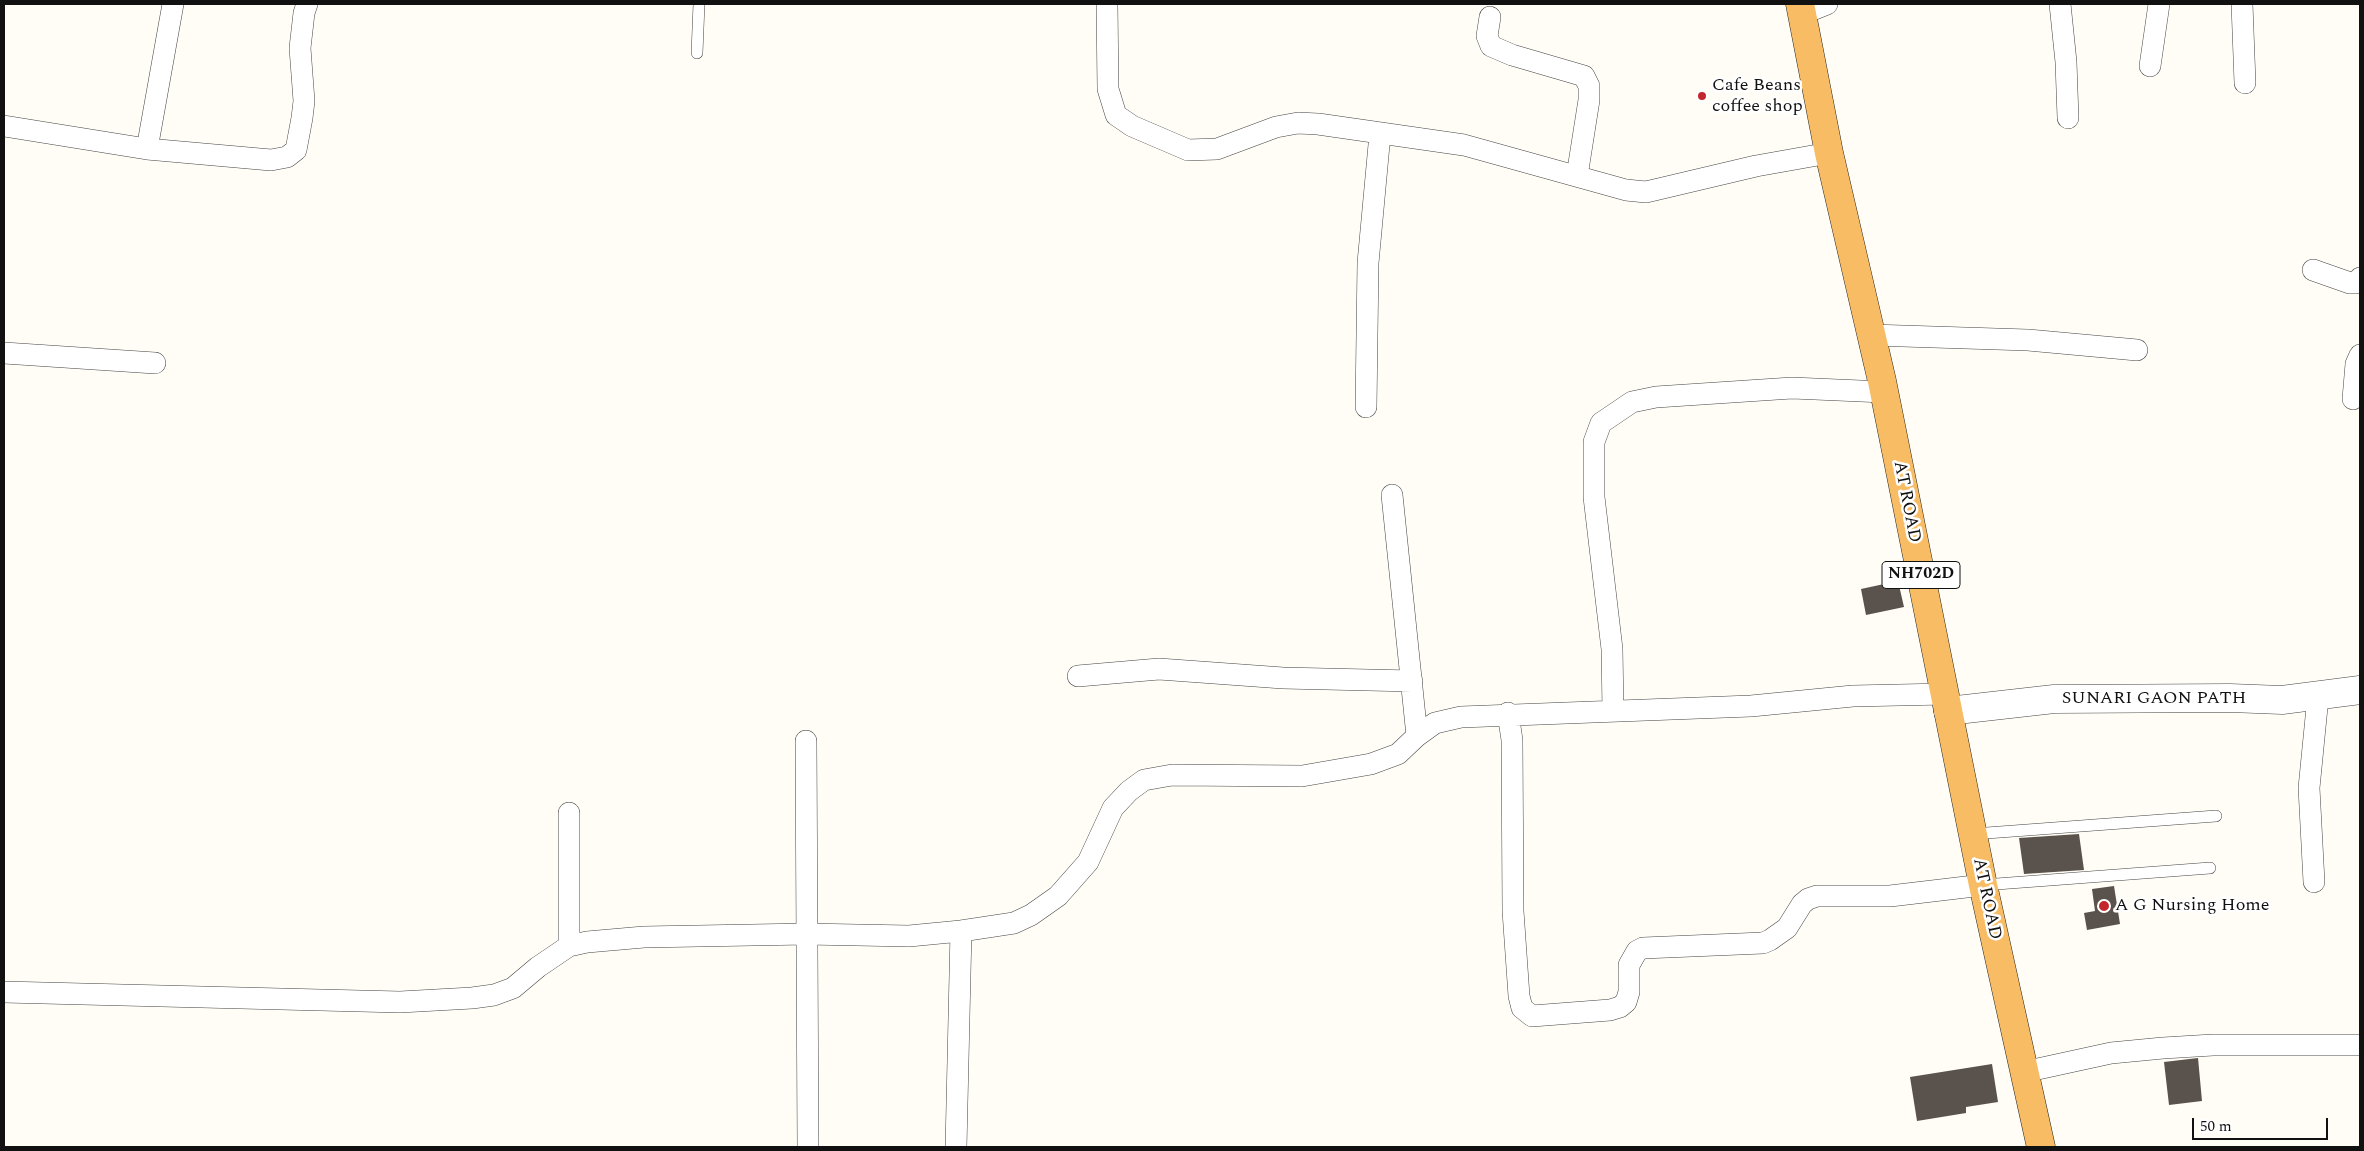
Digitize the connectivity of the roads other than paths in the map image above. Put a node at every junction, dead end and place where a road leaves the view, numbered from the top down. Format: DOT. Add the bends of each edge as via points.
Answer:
graph roads {
  1 [pos="173,4"];
  2 [pos="307,4"];
  3 [pos="699,4"];
  4 [pos="1107,4"];
  5 [pos="1827,4"];
  6 [pos="2060,4"];
  7 [pos="2159,4"];
  8 [pos="2242,4"];
  9 [pos="1801,9"];
  10 [pos="1490,17"];
  11 [pos="697,53"];
  12 [pos="2150,66"];
  13 [pos="2245,83"];
  14 [pos="2068,118"];
  15 [pos="4,126"];
  16 [pos="1380,134"];
  17 [pos="148,149"];
  18 [pos="1829,154"];
  19 [pos="1577,176"];
  20 [pos="2313,270"];
  21 [pos="2360,278"];
  22 [pos="1871,335"];
  23 [pos="2137,350"];
  24 [pos="4,353"];
  25 [pos="2360,355"];
  26 [pos="155,363"];
  27 [pos="1884,392"];
  28 [pos="2353,399"];
  29 [pos="1366,407"];
  30 [pos="1392,495"];
  31 [pos="1078,676"];
  32 [pos="1412,681"];
  33 [pos="2360,690"];
  34 [pos="2318,697"];
  35 [pos="1947,702"];
  36 [pos="1614,710"];
  37 [pos="1508,713"];
  38 [pos="1417,736"];
  39 [pos="806,740"];
  40 [pos="569,812"];
  41 [pos="2216,816"];
  42 [pos="1972,834"];
  43 [pos="2210,868"];
  44 [pos="2314,882"];
  45 [pos="1983,885"];
  46 [pos="961,931"];
  47 [pos="806,934"];
  48 [pos="569,946"];
  49 [pos="4,992"];
  50 [pos="2360,1044"];
  51 [pos="2024,1072"];
  52 [pos="808,1147"];
  53 [pos="956,1147"];
  54 [pos="2041,1147"];
  1 -- 17 [label="street"];
  2 -- 17 [label="street" via="300,48 304,101 296,150 287,157 270,160"];
  3 -- 11 [label="lane"];
  4 -- 16 [label="street" via="1108,89 1116,115 1132,126 1188,150 1217,149 1276,127 1298,123"];
  5 -- 9 [label="street"];
  6 -- 14 [label="street"];
  7 -- 12 [label="street"];
  8 -- 13 [label="street"];
  9 -- 18 [label="highway, AT ROAD / NH702D"];
  10 -- 19 [label="street" via="1487,36 1491,46 1584,76 1589,86 1589,100"];
  15 -- 17 [label="street"];
  16 -- 19 [label="street" via="1464,145"];
  16 -- 29 [label="street" via="1368,264"];
  18 -- 19 [label="street" via="1756,166 1646,192 1626,190"];
  18 -- 22 [label="highway, AT ROAD / NH702D"];
  20 -- 21 [label="street" via="2350,283 2356,283"];
  22 -- 23 [label="street" via="2028,340"];
  22 -- 27 [label="highway, AT ROAD / NH702D"];
  24 -- 26 [label="street"];
  25 -- 28 [label="street" via="2356,364"];
  27 -- 35 [label="highway, AT ROAD / NH702D"];
  27 -- 36 [label="street" via="1792,388 1656,396 1632,402 1601,423 1594,442 1594,497 1612,650"];
  30 -- 32 [label="street"];
  31 -- 32 [label="street" via="1159,669 1283,678"];
  32 -- 38 [label="street"];
  33 -- 34 [label="street, SUNARI GAON PATH"];
  34 -- 35 [label="street, SUNARI GAON PATH" via="2282,700"];
  34 -- 44 [label="street" via="2309,788"];
  35 -- 36 [label="street" via="1852,696 1750,706"];
  35 -- 42 [label="highway, AT ROAD / NH702D"];
  36 -- 37 [label="street"];
  37 -- 38 [label="street" via="1435,723"];
  37 -- 45 [label="street" via="1512,740 1513,911 1518,987 1522,1008 1532,1016 1620,1007 1626,1002 1629,965 1637,951 1643,948 1763,943 1787,928 1802,904 1817,896 1890,896"];
  38 -- 46 [label="street" via="1398,754 1371,764 1302,776 1172,775 1144,780 1113,808 1088,862 1058,896 1014,923"];
  39 -- 47 [label="street"];
  40 -- 48 [label="street"];
  41 -- 42 [label="lane"];
  42 -- 45 [label="highway, AT ROAD / NH702D"];
  43 -- 45 [label="lane"];
  45 -- 51 [label="highway, AT ROAD / NH702D"];
  46 -- 47 [label="street" via="909,936"];
  46 -- 53 [label="street"];
  47 -- 48 [label="street" via="644,937"];
  47 -- 52 [label="street"];
  48 -- 49 [label="street" via="513,988 472,998 400,1002"];
  50 -- 51 [label="street" via="2163,1048 2111,1054"];
  51 -- 54 [label="highway, AT ROAD / NH702D"];
}
